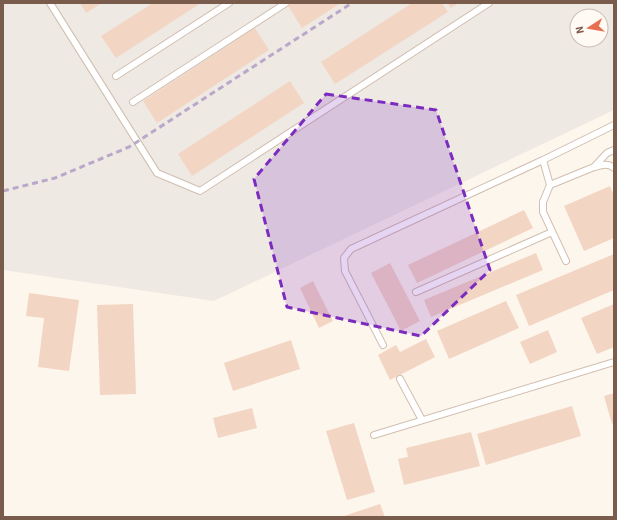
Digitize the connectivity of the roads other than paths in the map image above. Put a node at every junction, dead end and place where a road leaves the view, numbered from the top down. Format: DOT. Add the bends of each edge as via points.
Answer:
graph roads {
  1 [pos="50,3"];
  2 [pos="228,3"];
  3 [pos="286,3"];
  4 [pos="489,3"];
  5 [pos="116,76"];
  6 [pos="133,102"];
  7 [pos="614,125"];
  8 [pos="614,150"];
  9 [pos="543,160"];
  10 [pos="594,167"];
  11 [pos="614,168"];
  12 [pos="550,185"];
  13 [pos="552,232"];
  14 [pos="566,261"];
  15 [pos="416,292"];
  16 [pos="383,345"];
  17 [pos="614,362"];
  18 [pos="400,379"];
  19 [pos="422,420"];
  20 [pos="374,435"];
  1 -- 4 [label="lane" via="157,173 200,191"];
  2 -- 5 [label="lane"];
  3 -- 6 [label="lane"];
  7 -- 9 [label="lane"];
  8 -- 10 [label="lane" via="606,153"];
  9 -- 12 [label="lane"];
  9 -- 16 [label="lane" via="351,249 344,258 345,271"];
  10 -- 11 [label="lane" via="604,164"];
  10 -- 12 [label="lane"];
  12 -- 13 [label="lane" via="545,194 543,212"];
  13 -- 14 [label="lane"];
  13 -- 15 [label="lane"];
  17 -- 19 [label="lane"];
  18 -- 19 [label="lane"];
  19 -- 20 [label="lane"];
}
